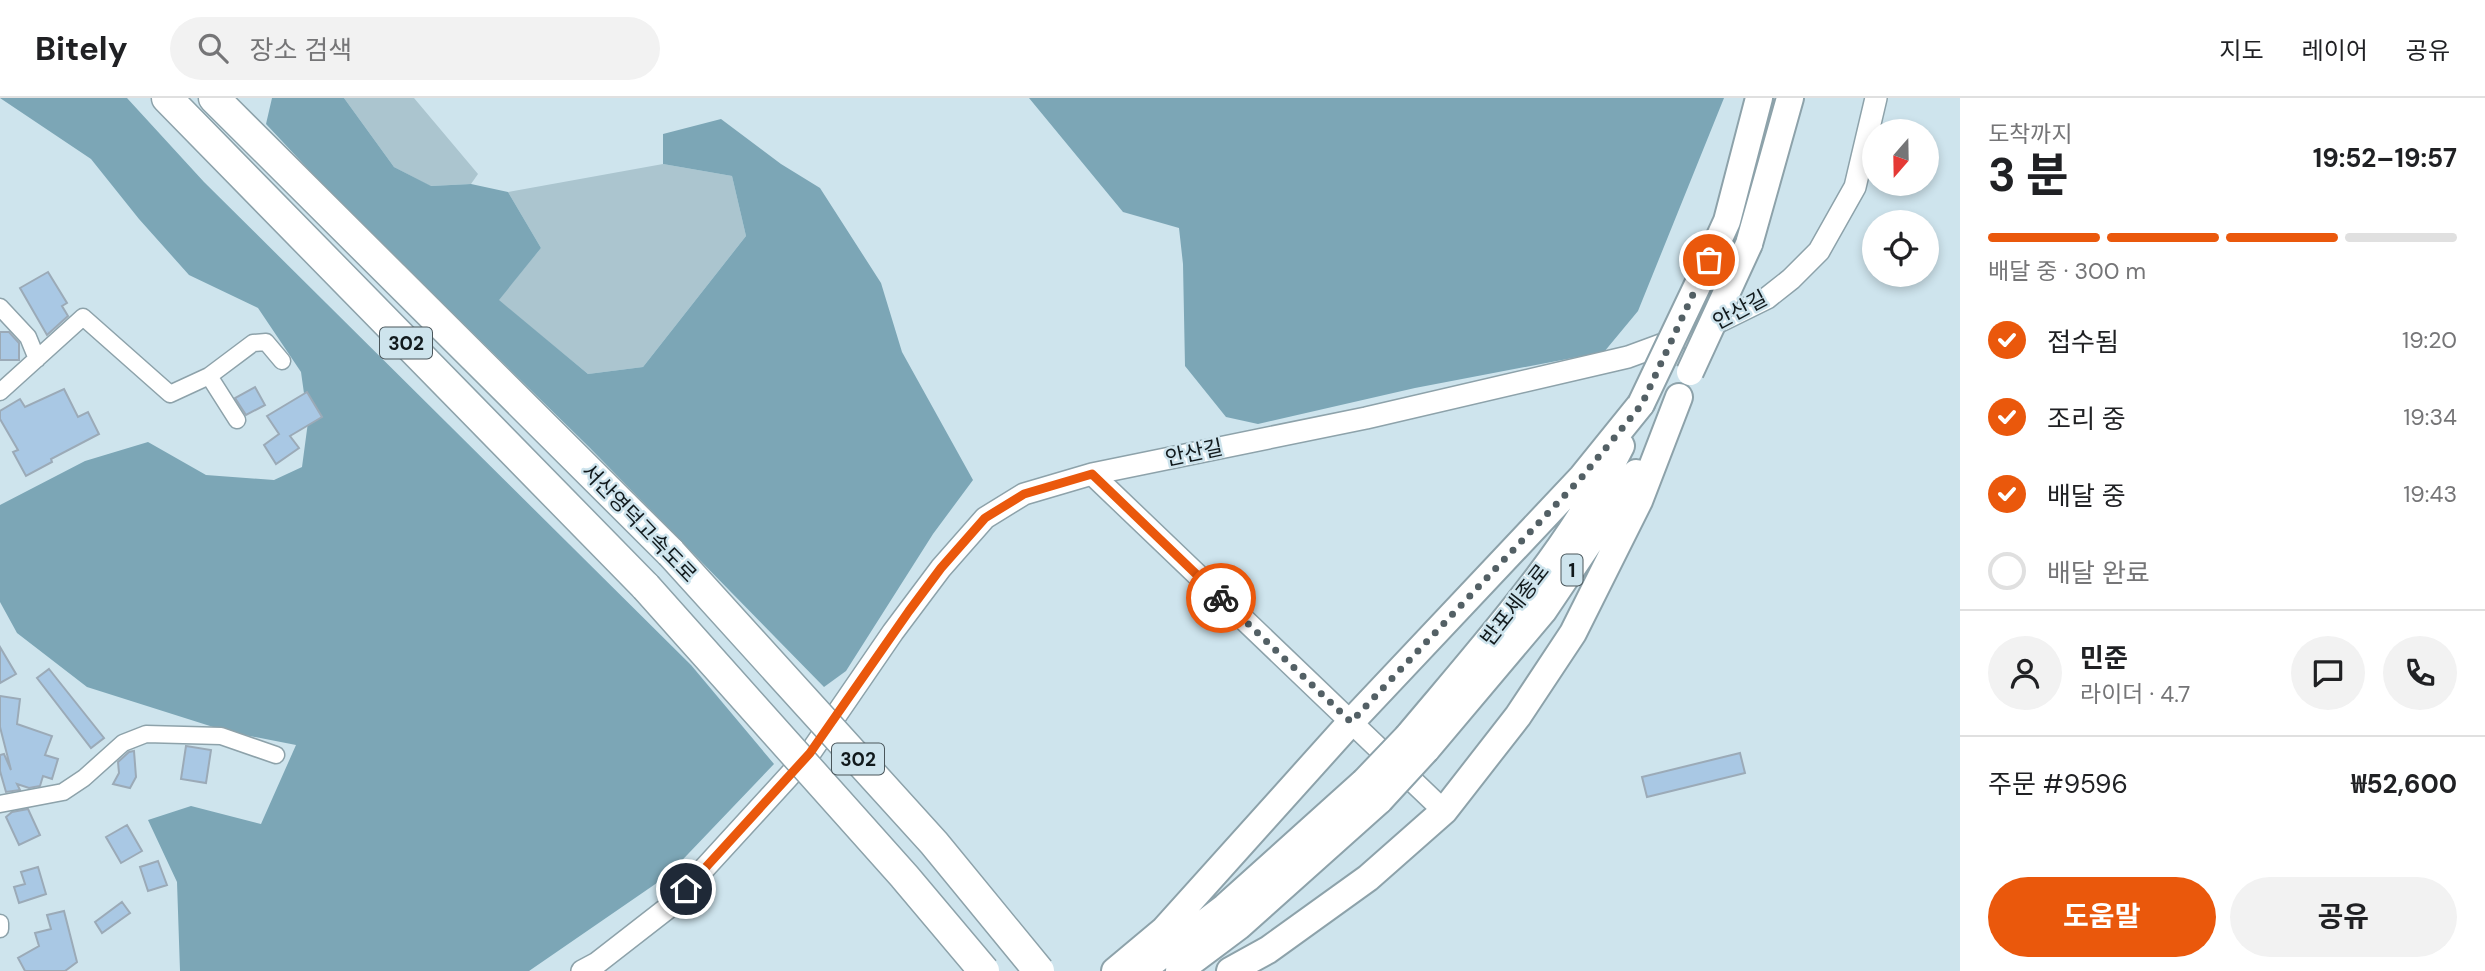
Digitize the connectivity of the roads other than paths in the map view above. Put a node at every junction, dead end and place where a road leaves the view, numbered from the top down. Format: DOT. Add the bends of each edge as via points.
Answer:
graph roads {
  1 [pos="167,98"];
  2 [pos="214,98"];
  3 [pos="1759,98"];
  4 [pos="1790,98"];
  5 [pos="1876,98"];
  6 [pos="0,307"];
  7 [pos="37,359"];
  8 [pos="282,360"];
  9 [pos="209,376"];
  10 [pos="0,392"];
  11 [pos="1679,397"];
  12 [pos="1642,404"];
  13 [pos="237,420"];
  14 [pos="1092,474"];
  15 [pos="1351,722"];
  16 [pos="1417,743"];
  17 [pos="276,755"];
  18 [pos="1372,791"];
  19 [pos="0,804"];
  20 [pos="1444,811"];
  21 [pos="0,923"];
  22 [pos="0,929"];
  23 [pos="582,971"];
  24 [pos="984,971"];
  25 [pos="1039,971"];
  26 [pos="1115,971"];
  27 [pos="1141,971"];
  28 [pos="1179,971"];
  29 [pos="1230,971"];
  1 -- 24 [label="highway, 서산영덕고속도로 / 302, bridge" via="646,587"];
  2 -- 25 [label="highway, 서산영덕고속도로 / 302, bridge" via="671,553 934,843"];
  3 -- 12 [label="highway, 반포세종로 / 1, bridge" via="1727,221"];
  4 -- 11 [label="highway, 반포세종로 / 1, bridge" via="1749,244"];
  5 -- 14 [label="street, 안산길" via="1855,187 1819,251 1767,298 1704,329 1628,357 1366,418"];
  6 -- 7 [label="street" via="28,337"];
  7 -- 9 [label="street" via="83,317 170,394"];
  7 -- 10 [label="street"];
  8 -- 9 [label="street" via="267,342 253,343"];
  9 -- 13 [label="street"];
  11 -- 16 [label="highway, 반포세종로 / 1" via="1626,492 1544,610"];
  11 -- 20 [label="highway" via="1639,501 1573,633 1518,716"];
  12 -- 15 [label="highway" via="1582,477"];
  12 -- 16 [label="highway, 반포세종로 / 1" via="1604,480 1528,593"];
  14 -- 15 [label="street"];
  14 -- 23 [label="street, 안산길" via="1024,494 985,518 941,568 810,753 669,907"];
  15 -- 20 [label="street"];
  15 -- 26 [label="highway" via="1164,930"];
  16 -- 18 [label="highway, 반포세종로 / 1, bridge"];
  17 -- 19 [label="street" via="221,736 146,734 123,743 63,792"];
  18 -- 27 [label="highway, 반포세종로 / 1"];
  18 -- 28 [label="highway, 반포세종로 / 1" via="1239,926"];
  20 -- 29 [label="highway" via="1368,878 1268,950"];
  21 -- 22 [label="street"];
}
